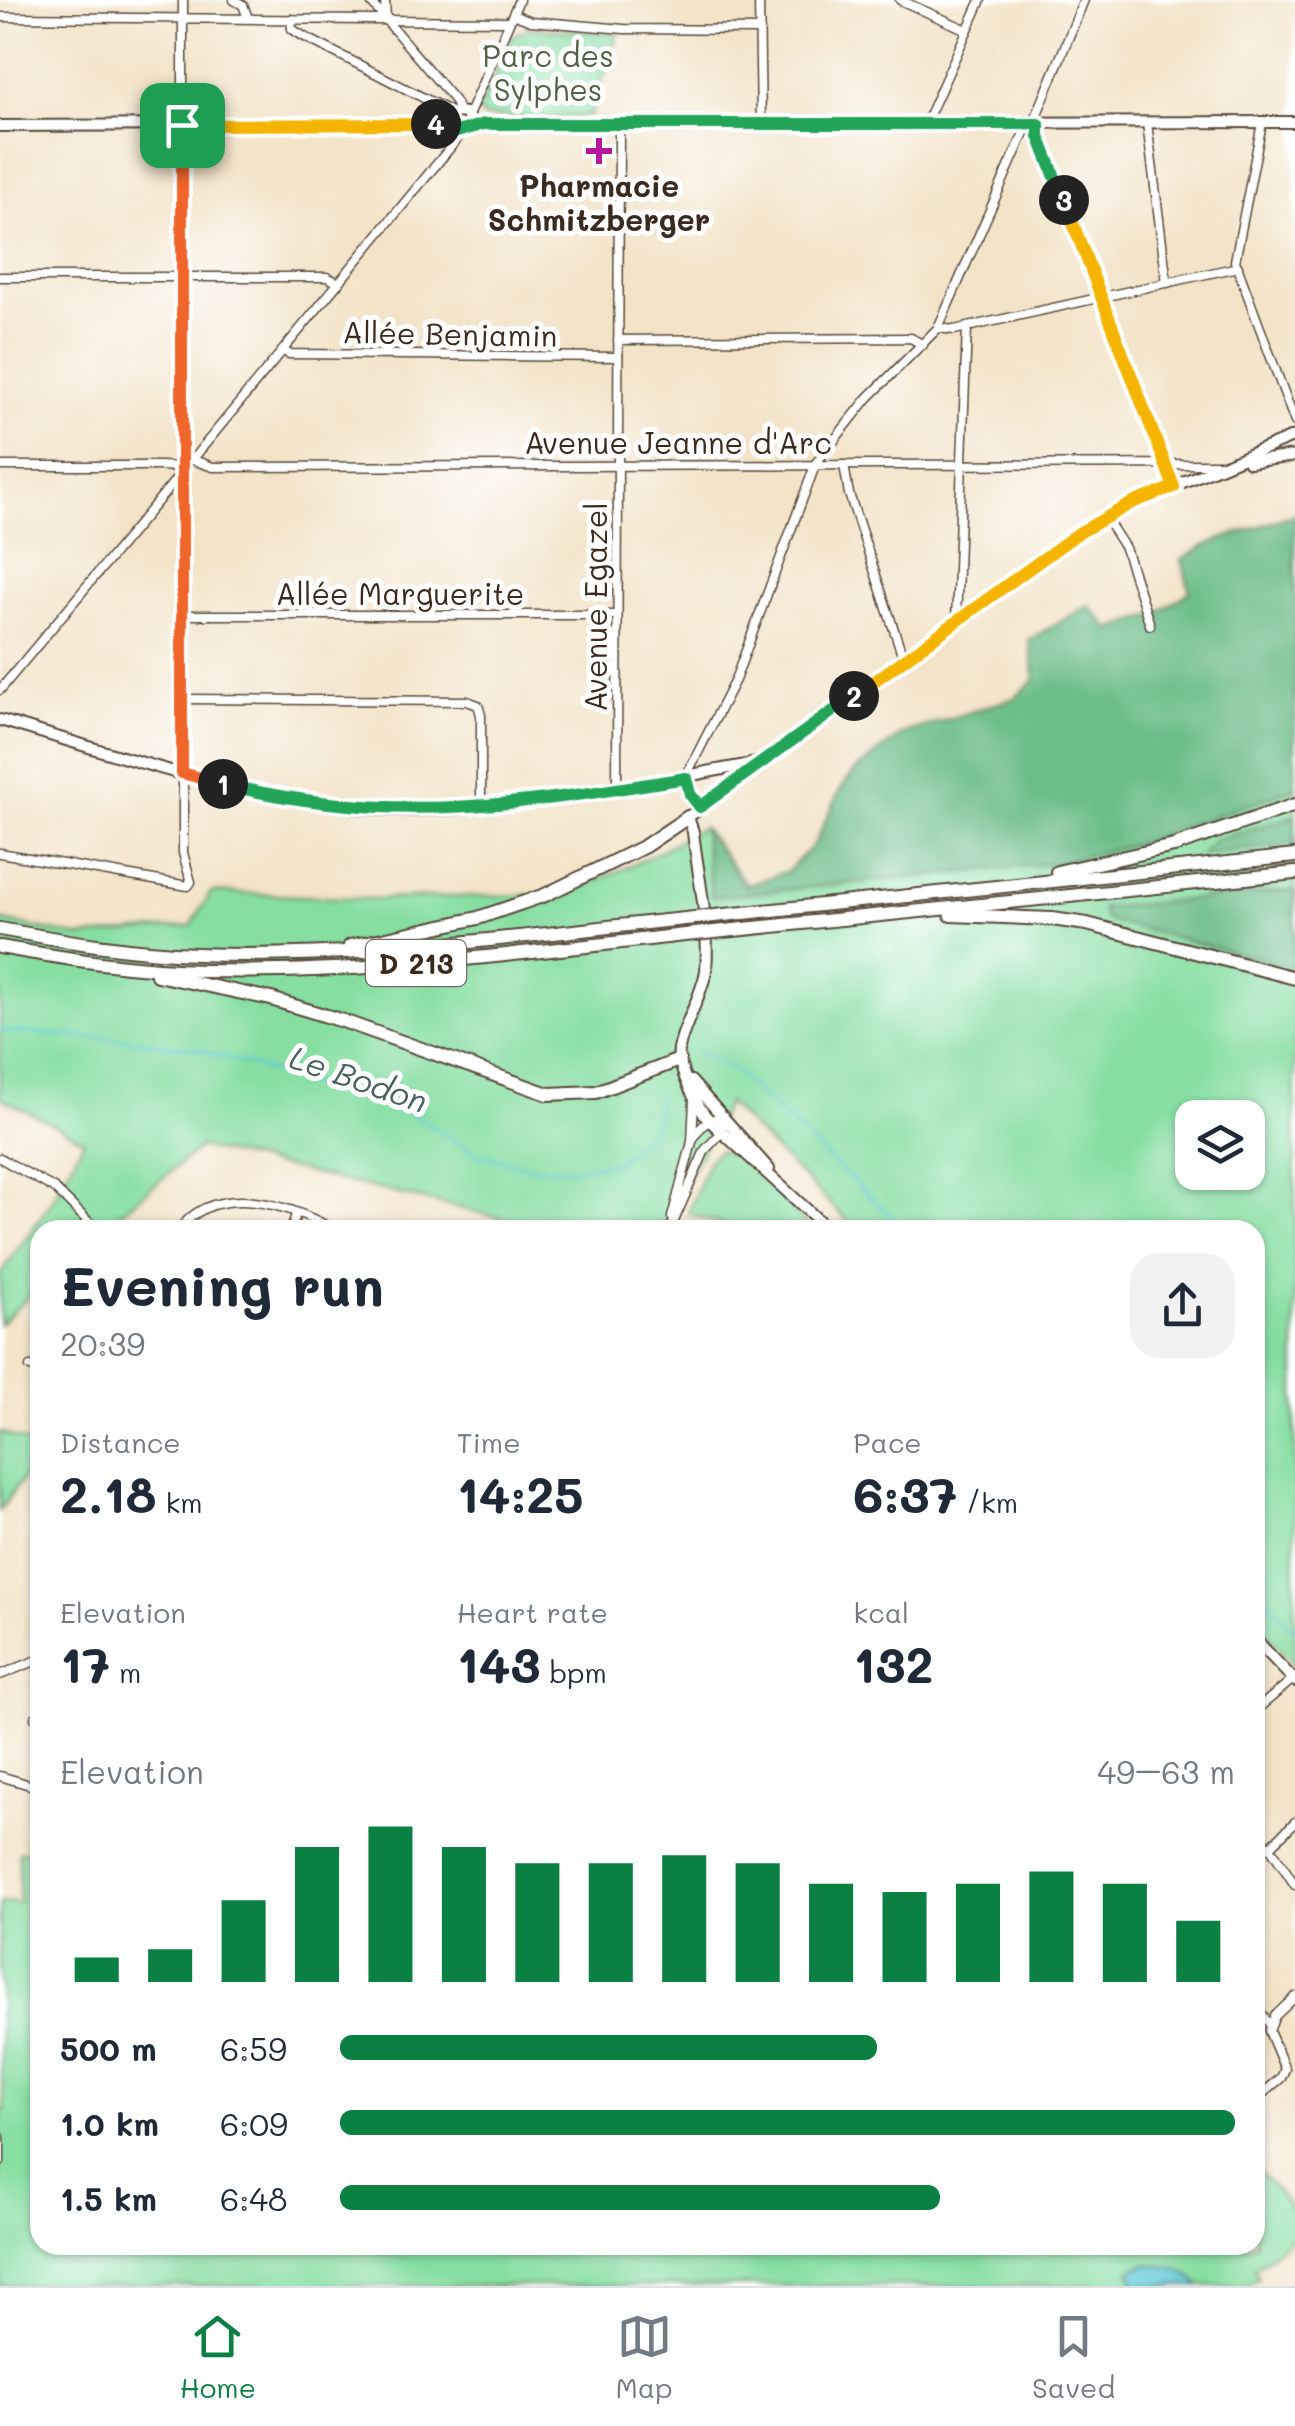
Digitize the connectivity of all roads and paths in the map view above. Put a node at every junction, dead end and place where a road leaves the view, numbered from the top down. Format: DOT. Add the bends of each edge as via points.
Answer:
graph roads {
  1 [pos="183,0"];
  2 [pos="234,0"];
  3 [pos="369,0"];
  4 [pos="385,0"];
  5 [pos="519,0"];
  6 [pos="759,0"];
  7 [pos="900,0"];
  8 [pos="981,0"];
  9 [pos="1084,0"];
  10 [pos="511,17"];
  11 [pos="0,18"];
  12 [pos="183,18"];
  13 [pos="248,18"];
  14 [pos="291,19"];
  15 [pos="386,19"];
  16 [pos="760,30"];
  17 [pos="967,30"];
  18 [pos="460,121"];
  19 [pos="926,122"];
  20 [pos="1295,122"];
  21 [pos="1147,123"];
  22 [pos="1262,123"];
  23 [pos="619,124"];
  24 [pos="761,124"];
  25 [pos="1033,124"];
  26 [pos="182,125"];
  27 [pos="0,126"];
  28 [pos="619,225"];
  29 [pos="702,228"];
  30 [pos="1238,268"];
  31 [pos="182,276"];
  32 [pos="0,277"];
  33 [pos="339,283"];
  34 [pos="1168,284"];
  35 [pos="1102,298"];
  36 [pos="967,327"];
  37 [pos="938,328"];
  38 [pos="618,340"];
  39 [pos="923,345"];
  40 [pos="283,350"];
  41 [pos="618,357"];
  42 [pos="1295,422"];
  43 [pos="1295,436"];
  44 [pos="1295,456"];
  45 [pos="193,460"];
  46 [pos="1165,462"];
  47 [pos="816,464"];
  48 [pos="844,464"];
  49 [pos="964,464"];
  50 [pos="1233,464"];
  51 [pos="618,465"];
  52 [pos="0,466"];
  53 [pos="182,472"];
  54 [pos="1174,487"];
  55 [pos="1106,516"];
  56 [pos="182,615"];
  57 [pos="617,616"];
  58 [pos="956,622"];
  59 [pos="1150,625"];
  60 [pos="904,660"];
  61 [pos="0,690"];
  62 [pos="182,699"];
  63 [pos="0,720"];
  64 [pos="763,762"];
  65 [pos="703,772"];
  66 [pos="182,773"];
  67 [pos="686,778"];
  68 [pos="617,789"];
  69 [pos="714,797"];
  70 [pos="1295,805"];
  71 [pos="700,807"];
  72 [pos="481,808"];
  73 [pos="688,817"];
  74 [pos="0,854"];
  75 [pos="1295,856"];
  76 [pos="1295,873"];
  77 [pos="1020,884"];
  78 [pos="935,910"];
  79 [pos="0,929"];
  80 [pos="0,947"];
  81 [pos="340,952"];
  82 [pos="146,968"];
  83 [pos="1295,978"];
  84 [pos="679,1060"];
  85 [pos="688,1077"];
  86 [pos="694,1099"];
  87 [pos="724,1116"];
  88 [pos="708,1120"];
  89 [pos="721,1133"];
  90 [pos="692,1142"];
  91 [pos="0,1158"];
  92 [pos="782,1186"];
  93 [pos="296,1214"];
  94 [pos="87,1220"];
  95 [pos="189,1220"];
  96 [pos="294,1220"];
  97 [pos="311,1220"];
  98 [pos="672,1220"];
  99 [pos="674,1220"];
  100 [pos="818,1220"];
  101 [pos="1265,1649"];
  102 [pos="30,1663"];
  103 [pos="0,1675"];
  104 [pos="1294,1680"];
  105 [pos="1265,1703"];
  106 [pos="0,1776"];
  107 [pos="30,1785"];
  108 [pos="1295,1822"];
  109 [pos="1265,1841"];
  110 [pos="1270,1846"];
  111 [pos="1295,1885"];
  112 [pos="1295,1998"];
  113 [pos="1265,2019"];
  114 [pos="1270,2024"];
  115 [pos="1265,2092"];
  116 [pos="0,2137"];
  117 [pos="0,2162"];
  1 -- 12 [label="street"];
  2 -- 13 [label="street"];
  3 -- 15 [label="street"];
  4 -- 15 [label="street"];
  5 -- 10 [label="street"];
  6 -- 16 [label="street"];
  7 -- 17 [label="street"];
  8 -- 17 [label="street"];
  9 -- 25 [label="street"];
  10 -- 15 [label="street"];
  10 -- 16 [label="street" via="624,29"];
  10 -- 18 [label="street" via="476,100"];
  11 -- 12 [label="street"];
  12 -- 13 [label="street"];
  12 -- 26 [label="street"];
  13 -- 14 [label="street"];
  14 -- 15 [label="street"];
  14 -- 18 [label="street" via="303,36"];
  15 -- 18 [label="street" via="454,100"];
  16 -- 24 [label="street"];
  17 -- 19 [label="street"];
  18 -- 23 [label="street"];
  18 -- 26 [label="street"];
  18 -- 33 [label="street" via="450,148"];
  19 -- 24 [label="street"];
  19 -- 25 [label="street"];
  20 -- 22 [label="street"];
  21 -- 22 [label="street"];
  21 -- 25 [label="street"];
  21 -- 34 [label="street"];
  22 -- 30 [label="street"];
  23 -- 24 [label="street"];
  23 -- 28 [label="street, Avenue Egazel"];
  25 -- 35 [label="street"];
  25 -- 37 [label="street"];
  26 -- 27 [label="street"];
  26 -- 31 [label="street"];
  28 -- 29 [label="street"];
  28 -- 38 [label="street, Avenue Egazel"];
  30 -- 34 [label="street"];
  30 -- 42 [label="street"];
  31 -- 32 [label="street"];
  31 -- 33 [label="street" via="327,277"];
  31 -- 53 [label="street"];
  33 -- 40 [label="street"];
  34 -- 35 [label="street"];
  35 -- 36 [label="street"];
  35 -- 46 [label="street"];
  36 -- 37 [label="street"];
  36 -- 49 [label="street"];
  37 -- 39 [label="street"];
  38 -- 39 [label="street" via="911,338"];
  38 -- 41 [label="street, Avenue Egazel"];
  39 -- 47 [label="street" via="868,398"];
  40 -- 41 [label="street, Allée Benjamin"];
  40 -- 45 [label="street"];
  41 -- 51 [label="street, Avenue Egazel"];
  43 -- 50 [label="street"];
  44 -- 50 [label="street"];
  45 -- 51 [label="street, Avenue Jeanne d'Arc" via="212,466"];
  45 -- 53 [label="street"];
  46 -- 49 [label="street, Avenue Jeanne d'Arc"];
  46 -- 50 [label="street, Avenue Jeanne d'Arc"];
  46 -- 54 [label="street"];
  47 -- 48 [label="street, Avenue Jeanne d'Arc"];
  47 -- 51 [label="street, Avenue Jeanne d'Arc"];
  47 -- 67 [label="street" via="735,680"];
  48 -- 49 [label="street, Avenue Jeanne d'Arc"];
  48 -- 60 [label="street"];
  49 -- 58 [label="street"];
  50 -- 54 [label="street"];
  51 -- 57 [label="street, Avenue Egazel"];
  52 -- 53 [label="street" via="160,466"];
  53 -- 56 [label="street"];
  53 -- 61 [label="street"];
  54 -- 55 [label="street"];
  55 -- 58 [label="street"];
  55 -- 59 [label="street" via="1125,548"];
  56 -- 57 [label="street, Allée Marguerite"];
  56 -- 62 [label="street"];
  57 -- 68 [label="street, Avenue Egazel"];
  58 -- 60 [label="street"];
  60 -- 64 [label="street"];
  62 -- 66 [label="street"];
  62 -- 72 [label="street" via="468,701 481,715"];
  63 -- 66 [label="street"];
  64 -- 65 [label="street"];
  64 -- 69 [label="street"];
  65 -- 67 [label="street"];
  65 -- 69 [label="street"];
  66 -- 72 [label="street" via="302,802"];
  66 -- 74 [label="street" via="188,886"];
  67 -- 68 [label="street"];
  67 -- 71 [label="street"];
  68 -- 72 [label="street"];
  69 -- 71 [label="street"];
  70 -- 77 [label="highway" via="1174,846 1035,875"];
  71 -- 73 [label="street"];
  73 -- 81 [label="highway" via="545,895"];
  73 -- 84 [label="street" via="706,968"];
  75 -- 77 [label="highway, D 213"];
  76 -- 78 [label="highway, D 213"];
  77 -- 81 [label="highway, D 213, bridge"];
  78 -- 82 [label="highway, D 213, bridge" via="372,967"];
  78 -- 83 [label="highway" via="1087,924"];
  79 -- 81 [label="highway, D 213" via="166,952"];
  80 -- 82 [label="highway, D 213"];
  82 -- 84 [label="highway" via="343,1021 548,1094 596,1092"];
  84 -- 85 [label="street"];
  85 -- 86 [label="street"];
  85 -- 87 [label="street"];
  86 -- 88 [label="street"];
  86 -- 90 [label="street"];
  87 -- 88 [label="street"];
  87 -- 89 [label="street"];
  87 -- 92 [label="street"];
  88 -- 89 [label="street"];
  88 -- 90 [label="street"];
  89 -- 92 [label="street"];
  89 -- 99 [label="street" via="700,1160"];
  90 -- 98 [label="street"];
  91 -- 94 [label="street" via="55,1188"];
  92 -- 100 [label="street"];
  93 -- 95 [label="street" via="266,1201 214,1205"];
  93 -- 96 [label="street"];
  93 -- 97 [label="street"];
  101 -- 104 [label="street"];
  102 -- 103 [label="street"];
  104 -- 105 [label="street"];
  106 -- 107 [label="street"];
  108 -- 110 [label="street"];
  109 -- 110 [label="street"];
  110 -- 111 [label="street"];
  112 -- 114 [label="street"];
  113 -- 114 [label="street"];
  114 -- 115 [label="street" via="1285,2069"];
  116 -- 117 [label="street"];
}
